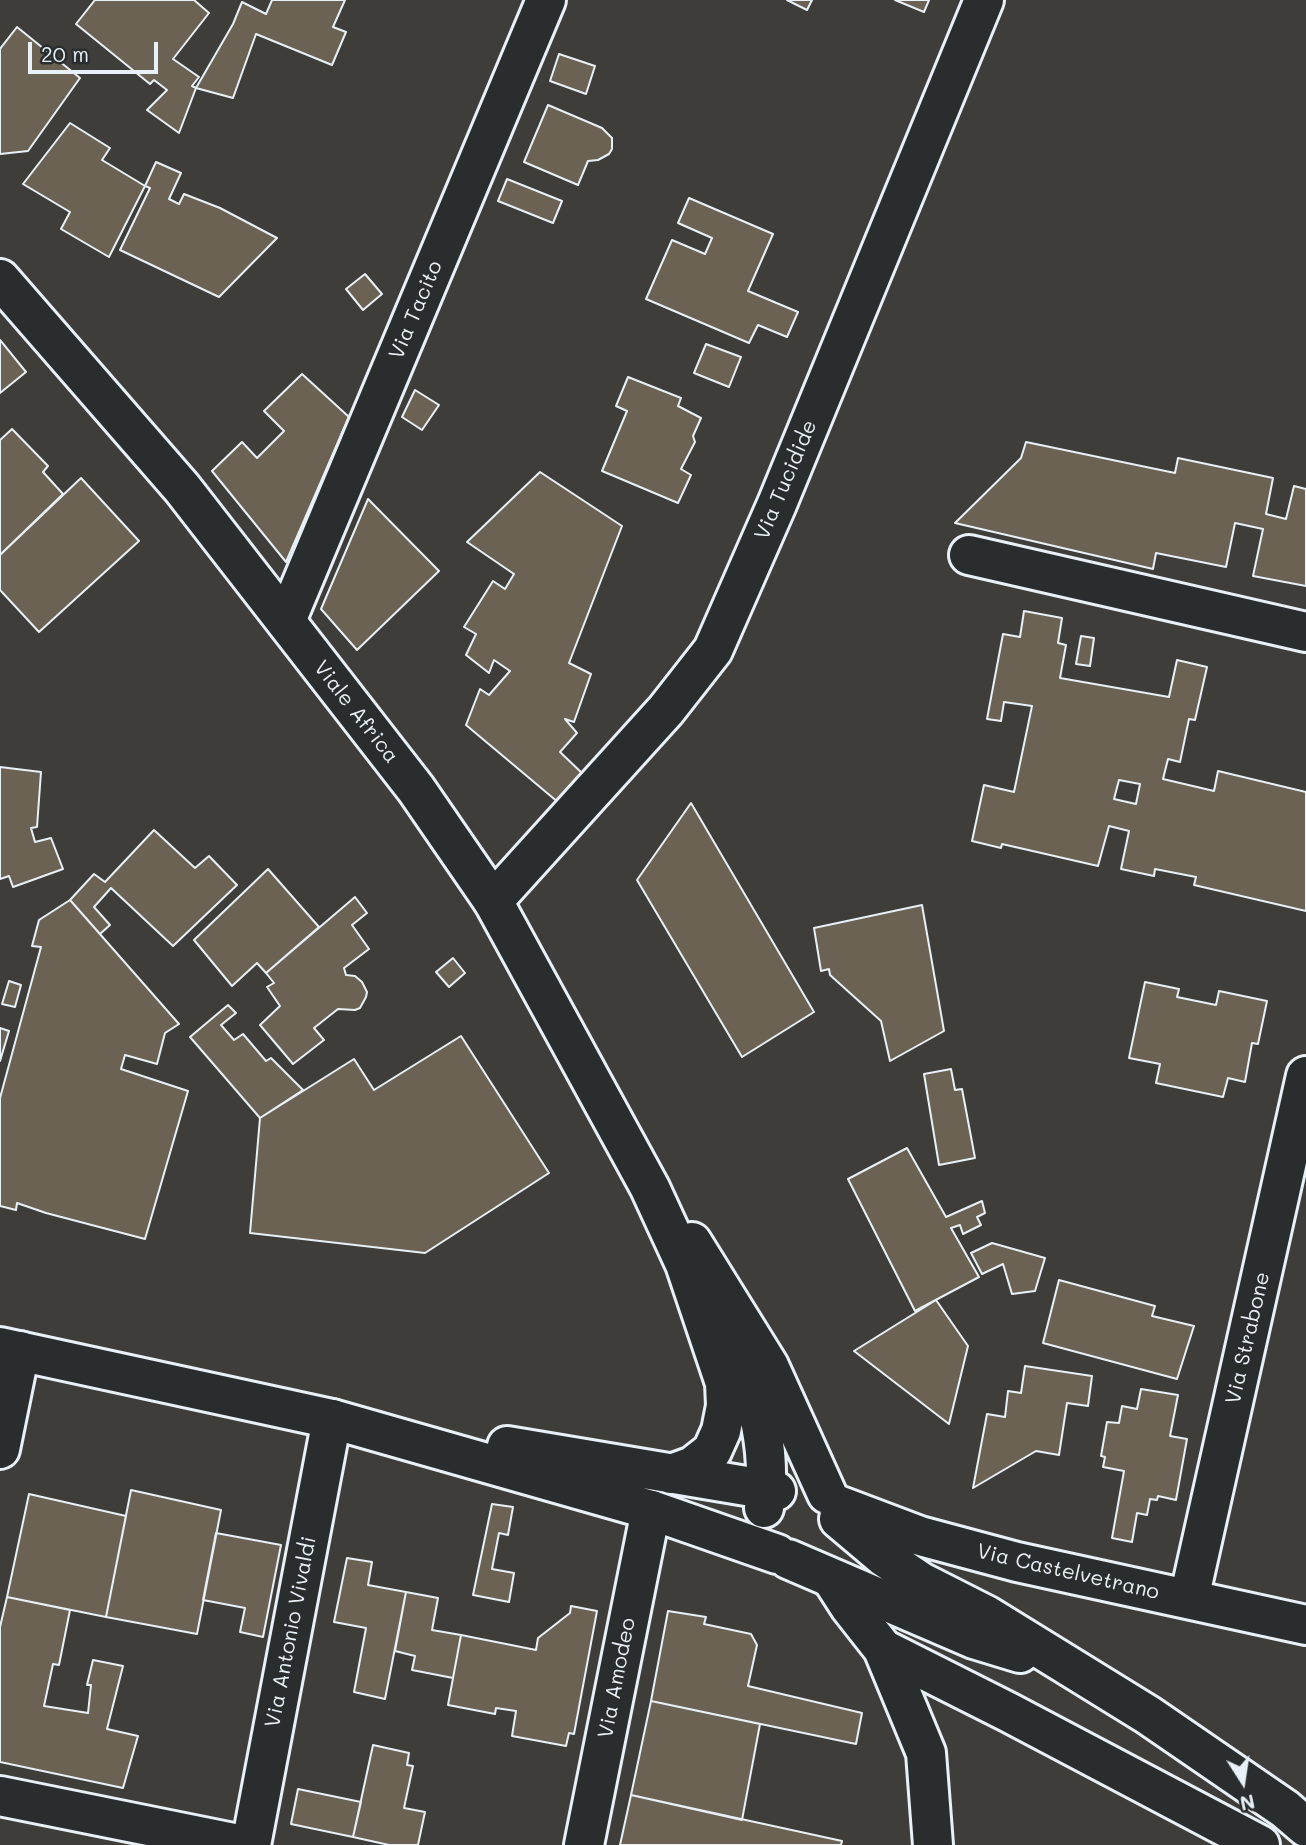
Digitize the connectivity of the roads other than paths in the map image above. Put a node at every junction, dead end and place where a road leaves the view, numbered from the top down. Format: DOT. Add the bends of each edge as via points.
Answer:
graph roads {
  1 [pos="546,0"];
  2 [pos="984,0"];
  3 [pos="0,279"];
  4 [pos="970,555"];
  5 [pos="286,621"];
  6 [pos="1306,632"];
  7 [pos="493,901"];
  8 [pos="1306,1076"];
  9 [pos="650,1188"];
  10 [pos="685,1264"];
  11 [pos="10,1349"];
  12 [pos="332,1419"];
  13 [pos="0,1449"];
  14 [pos="671,1474"];
  15 [pos="769,1496"];
  16 [pos="834,1505"];
  17 [pos="651,1510"];
  18 [pos="782,1557"];
  19 [pos="832,1579"];
  20 [pos="1189,1599"];
  21 [pos="1306,1625"];
  22 [pos="883,1649"];
  23 [pos="1072,1670"];
  24 [pos="0,1796"];
  25 [pos="1289,1827"];
  26 [pos="243,1845"];
  27 [pos="251,1845"];
  28 [pos="584,1845"];
  29 [pos="933,1845"];
  30 [pos="1259,1845"];
  1 -- 5 [label="main road, Via Tacito"];
  2 -- 7 [label="main road, Via Tucidide" via="713,650 666,710"];
  3 -- 5 [label="main road, Viale Africa" via="182,488"];
  4 -- 6 [label="main road"];
  5 -- 7 [label="main road, Viale Africa" via="416,789"];
  7 -- 9 [label="main road, Viale Africa"];
  8 -- 20 [label="main road, Via Strabone"];
  9 -- 10 [label="main road"];
  9 -- 16 [label="main road" via="701,1253 769,1366"];
  10 -- 14 [label="main road" via="725,1384 726,1406 712,1451 693,1466"];
  10 -- 15 [label="main road" via="743,1367 758,1408"];
  11 -- 12 [label="main road"];
  11 -- 13 [label="main road"];
  12 -- 14 [label="main road"];
  12 -- 17 [label="main road"];
  12 -- 27 [label="main road, Via Antonio Vivaldi"];
  14 -- 15 [label="main road"];
  15 -- 16 [label="main road" via="786,1485 808,1484"];
  15 -- 18 [label="main road" via="761,1520 763,1533"];
  16 -- 18 [label="main road" via="836,1538 824,1553 807,1560"];
  16 -- 20 [label="main road, Via Castelvetrano" via="933,1540"];
  16 -- 23 [label="main road" via="884,1557"];
  17 -- 18 [label="main road"];
  17 -- 28 [label="main road, Via Amodeo"];
  18 -- 19 [label="main road"];
  19 -- 22 [label="main road"];
  19 -- 23 [label="main road" via="974,1639"];
  20 -- 21 [label="main road, Via Castelvetrano"];
  22 -- 29 [label="main road" via="926,1753"];
  22 -- 30 [label="main road"];
  23 -- 25 [label="main road" via="1148,1715"];
  24 -- 26 [label="main road"];
}
